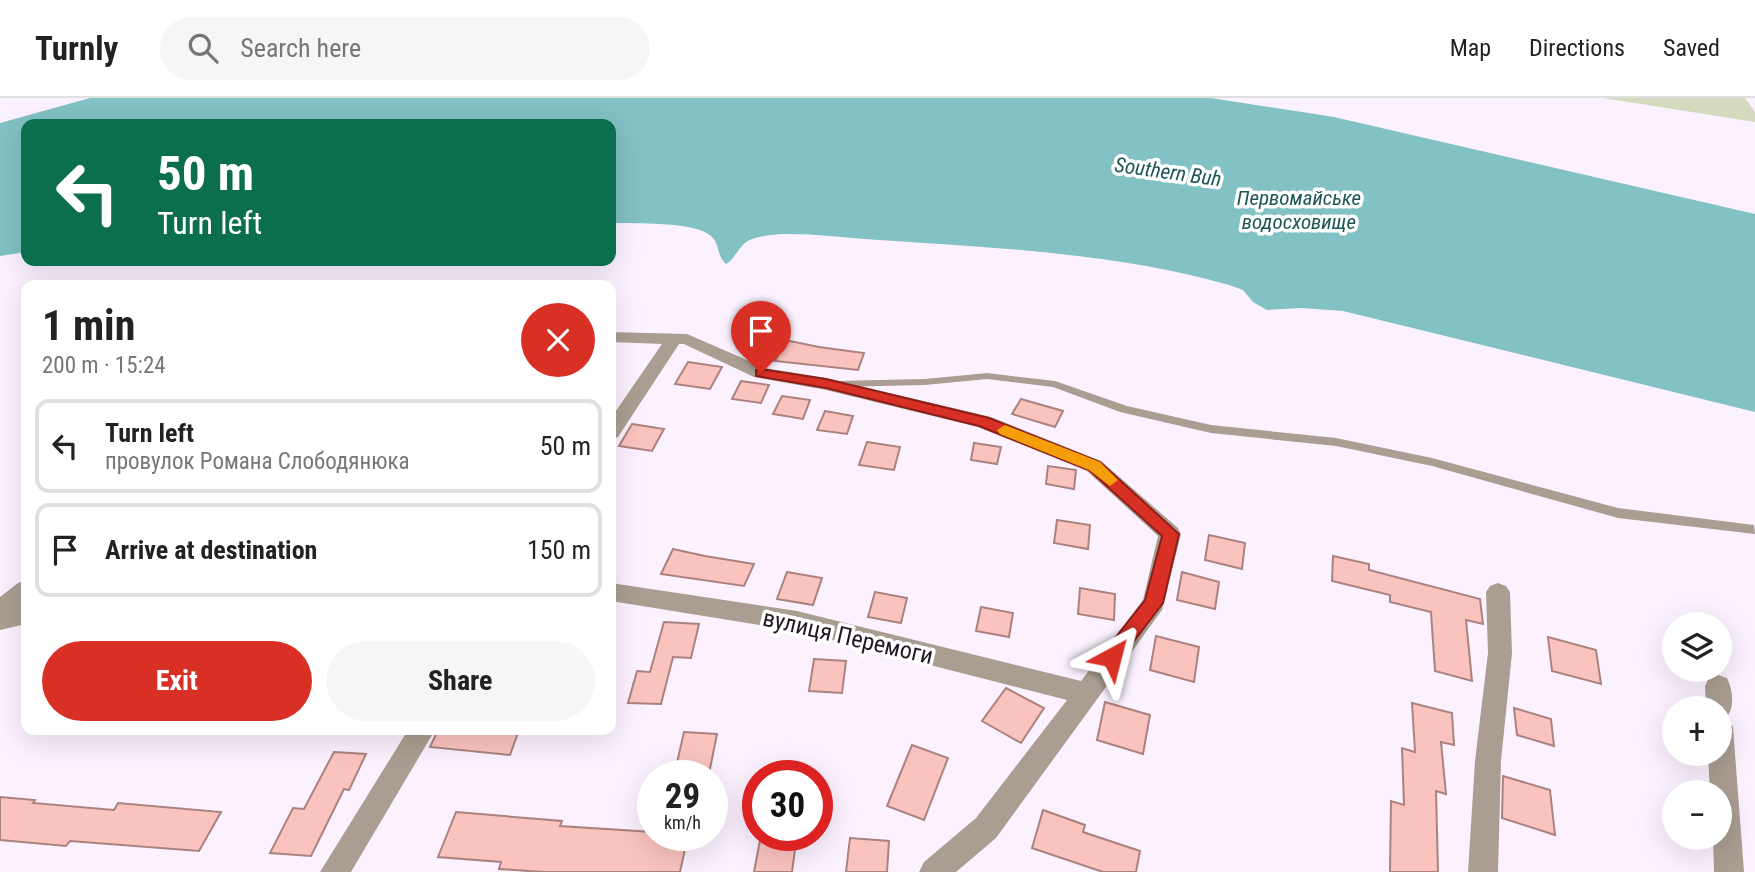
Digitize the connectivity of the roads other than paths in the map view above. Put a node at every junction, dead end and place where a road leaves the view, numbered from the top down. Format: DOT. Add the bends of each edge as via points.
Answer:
graph roads {
  1 [pos="616,337"];
  2 [pos="674,339"];
  3 [pos="826,384"];
  4 [pos="616,425"];
  5 [pos="1754,530"];
  6 [pos="1497,592"];
  7 [pos="21,593"];
  8 [pos="616,593"];
  9 [pos="0,611"];
  10 [pos="21,616"];
  11 [pos="0,620"];
  12 [pos="1084,693"];
  13 [pos="419,735"];
  14 [pos="1722,766"];
  15 [pos="335,872"];
  16 [pos="934,872"];
  17 [pos="1483,872"];
  18 [pos="1729,872"];
  1 -- 2 [label="street"];
  2 -- 3 [label="street" via="687,339 761,373"];
  2 -- 4 [label="street"];
  3 -- 5 [label="lane" via="987,376 1055,384 1124,409 1211,429 1336,442 1432,462 1618,513"];
  3 -- 12 [label="street" via="984,422 1094,466 1170,534 1154,603"];
  6 -- 17 [label="street" via="1500,653 1488,761"];
  7 -- 9 [label="street"];
  8 -- 12 [label="street, вулиця Перемоги" via="796,621"];
  10 -- 11 [label="street"];
  12 -- 16 [label="street" via="986,828"];
  13 -- 15 [label="street"];
  14 -- 18 [label="street"];
}
